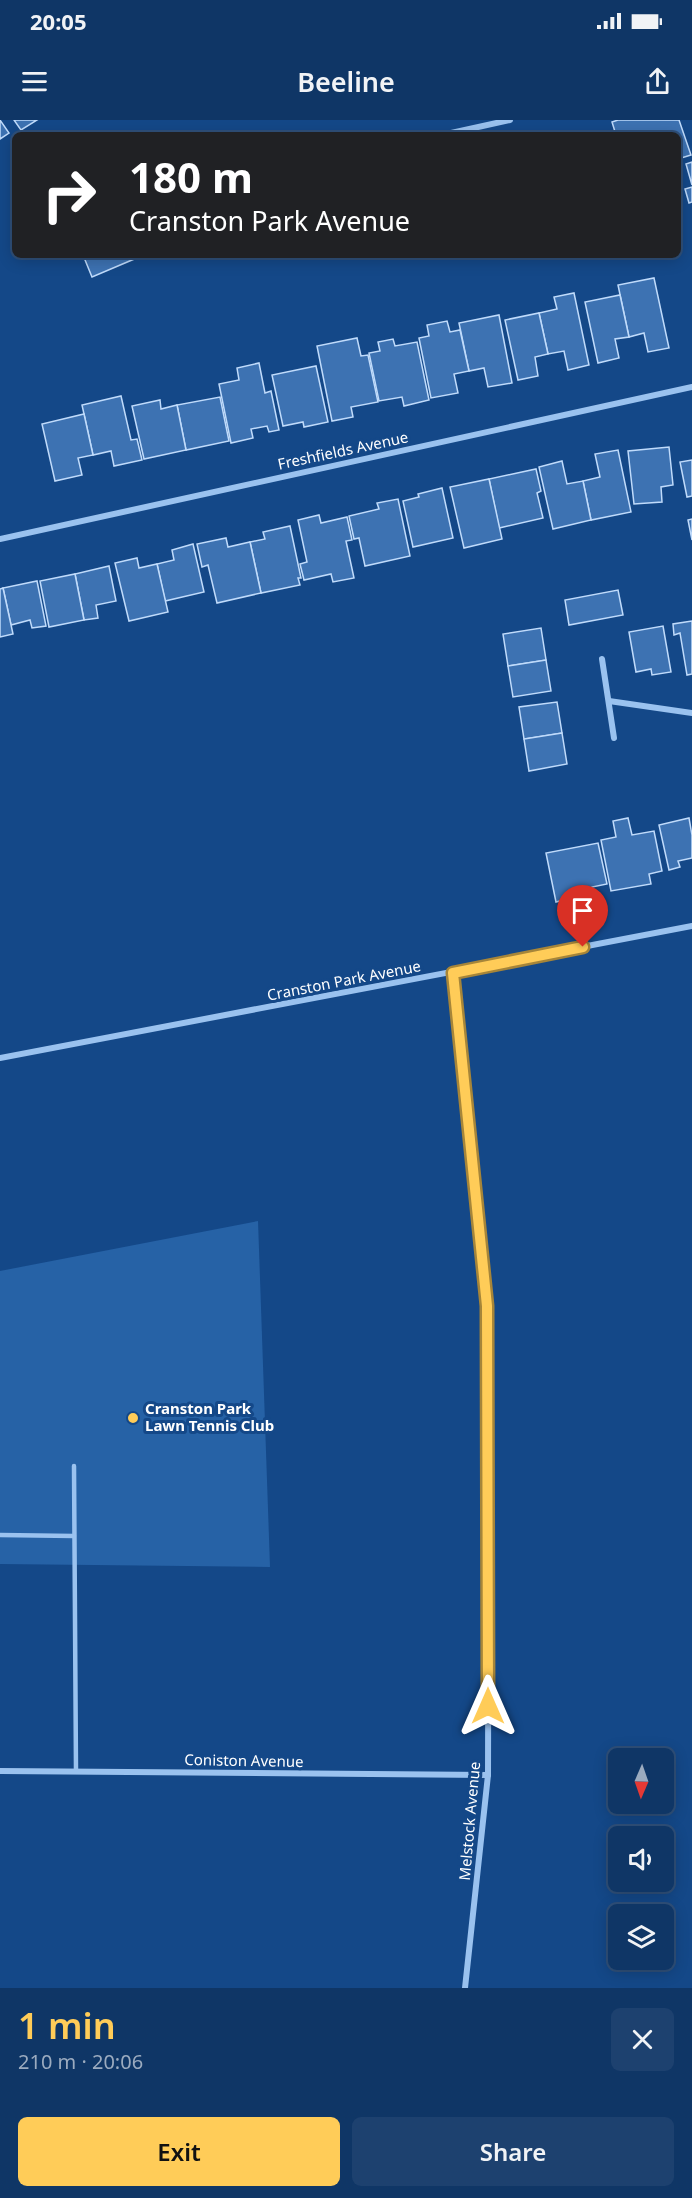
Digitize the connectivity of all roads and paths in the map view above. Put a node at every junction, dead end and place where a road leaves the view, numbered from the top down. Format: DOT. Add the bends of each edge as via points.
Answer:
graph roads {
  1 [pos="510,120"];
  2 [pos="456,132"];
  3 [pos="692,387"];
  4 [pos="0,539"];
  5 [pos="602,659"];
  6 [pos="609,701"];
  7 [pos="692,713"];
  8 [pos="614,738"];
  9 [pos="692,926"];
  10 [pos="453,973"];
  11 [pos="0,1058"];
  12 [pos="74,1466"];
  13 [pos="0,1535"];
  14 [pos="74,1536"];
  15 [pos="0,1771"];
  16 [pos="76,1772"];
  17 [pos="488,1775"];
  18 [pos="465,1988"];
  1 -- 2 [label="street"];
  3 -- 4 [label="street, Freshfields Avenue"];
  5 -- 6 [label="street"];
  6 -- 7 [label="street"];
  6 -- 8 [label="street"];
  9 -- 10 [label="street, Cranston Park Avenue"];
  10 -- 11 [label="street, Cranston Park Avenue"];
  10 -- 17 [label="street, Melstock Avenue" via="487,1306"];
  12 -- 14 [label="lane"];
  13 -- 14 [label="lane"];
  14 -- 16 [label="lane"];
  15 -- 16 [label="street, Coniston Avenue"];
  16 -- 17 [label="street, Coniston Avenue"];
  17 -- 18 [label="street, Melstock Avenue"];
}
